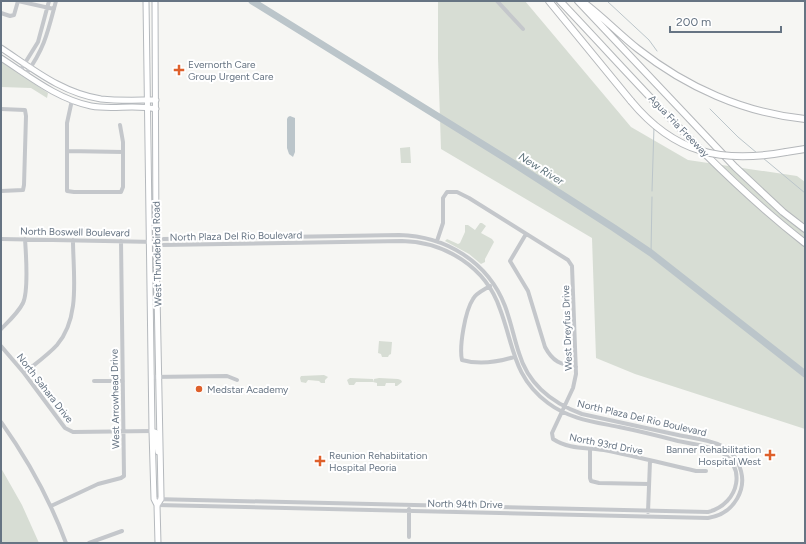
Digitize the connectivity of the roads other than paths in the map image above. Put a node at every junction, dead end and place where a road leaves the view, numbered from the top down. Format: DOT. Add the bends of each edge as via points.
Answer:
graph roads {
  1 [pos="18,1"];
  2 [pos="49,1"];
  3 [pos="56,1"];
  4 [pos="146,1"];
  5 [pos="155,1"];
  6 [pos="497,1"];
  7 [pos="548,1"];
  8 [pos="560,1"];
  9 [pos="578,1"];
  10 [pos="582,1"];
  11 [pos="48,8"];
  12 [pos="54,9"];
  13 [pos="1,13"];
  14 [pos="523,29"];
  15 [pos="1,48"];
  16 [pos="1,58"];
  17 [pos="25,64"];
  18 [pos="30,68"];
  19 [pos="20,71"];
  20 [pos="26,74"];
  21 [pos="93,97"];
  22 [pos="72,100"];
  23 [pos="148,100"];
  24 [pos="156,100"];
  25 [pos="148,107"];
  26 [pos="1,109"];
  27 [pos="156,109"];
  28 [pos="805,119"];
  29 [pos="120,125"];
  30 [pos="805,149"];
  31 [pos="67,151"];
  32 [pos="123,152"];
  33 [pos="1,191"];
  34 [pos="805,229"];
  35 [pos="526,234"];
  36 [pos="324,236"];
  37 [pos="356,236"];
  38 [pos="418,236"];
  39 [pos="253,237"];
  40 [pos="288,237"];
  41 [pos="202,238"];
  42 [pos="1,239"];
  43 [pos="25,239"];
  44 [pos="73,240"];
  45 [pos="120,241"];
  46 [pos="437,241"];
  47 [pos="149,242"];
  48 [pos="156,242"];
  49 [pos="324,242"];
  50 [pos="356,242"];
  51 [pos="417,242"];
  52 [pos="253,243"];
  53 [pos="288,243"];
  54 [pos="202,244"];
  55 [pos="805,244"];
  56 [pos="463,254"];
  57 [pos="460,258"];
  58 [pos="494,284"];
  59 [pos="489,286"];
  60 [pos="1,330"];
  61 [pos="1,346"];
  62 [pos="514,357"];
  63 [pos="576,367"];
  64 [pos="24,373"];
  65 [pos="151,377"];
  66 [pos="159,377"];
  67 [pos="237,380"];
  68 [pos="94,381"];
  69 [pos="123,381"];
  70 [pos="534,382"];
  71 [pos="529,385"];
  72 [pos="564,406"];
  73 [pos="562,412"];
  74 [pos="1,422"];
  75 [pos="152,431"];
  76 [pos="124,432"];
  77 [pos="552,436"];
  78 [pos="590,449"];
  79 [pos="160,458"];
  80 [pos="650,461"];
  81 [pos="706,471"];
  82 [pos="742,473"];
  83 [pos="736,474"];
  84 [pos="649,484"];
  85 [pos="154,499"];
  86 [pos="161,499"];
  87 [pos="187,500"];
  88 [pos="208,500"];
  89 [pos="284,502"];
  90 [pos="308,503"];
  91 [pos="380,504"];
  92 [pos="157,505"];
  93 [pos="186,505"];
  94 [pos="410,505"];
  95 [pos="51,506"];
  96 [pos="208,506"];
  97 [pos="284,508"];
  98 [pos="308,508"];
  99 [pos="562,509"];
  100 [pos="380,510"];
  101 [pos="409,511"];
  102 [pos="648,511"];
  103 [pos="562,515"];
  104 [pos="648,516"];
  105 [pos="122,531"];
  106 [pos="409,536"];
  107 [pos="66,543"];
  108 [pos="89,543"];
  109 [pos="158,543"];
  1 -- 11 [label="street"];
  1 -- 13 [label="street" via="14,15"];
  2 -- 11 [label="street"];
  3 -- 12 [label="street"];
  4 -- 23 [label="main road, West Thunderbird Road"];
  5 -- 24 [label="main road, West Thunderbird Road"];
  6 -- 14 [label="street"];
  7 -- 30 [label="highway, bridge" via="639,111 674,140 713,154 741,157 766,156"];
  8 -- 55 [label="highway, Agua Fria Freeway" via="720,168 774,219"];
  9 -- 34 [label="highway, Agua Fria Freeway" via="736,168"];
  10 -- 28 [label="highway" via="646,55 698,88 742,106"];
  11 -- 12 [label="street"];
  11 -- 17 [label="street" via="40,38"];
  12 -- 18 [label="street" via="46,38"];
  15 -- 17 [label="main road"];
  16 -- 19 [label="main road"];
  17 -- 18 [label="main road"];
  17 -- 19 [label="street"];
  18 -- 20 [label="street"];
  18 -- 21 [label="main road" via="64,88"];
  19 -- 20 [label="main road"];
  20 -- 22 [label="main road"];
  21 -- 22 [label="main road"];
  21 -- 23 [label="main road" via="110,100"];
  22 -- 25 [label="main road" via="109,108"];
  22 -- 31 [label="street" via="68,118"];
  23 -- 24 [label="main road"];
  23 -- 25 [label="main road, West Thunderbird Road"];
  24 -- 27 [label="main road, West Thunderbird Road"];
  25 -- 27 [label="main road"];
  25 -- 47 [label="main road, West Thunderbird Road"];
  26 -- 33 [label="street" via="25,110 23,190"];
  27 -- 48 [label="main road, West Thunderbird Road"];
  29 -- 32 [label="street"];
  31 -- 32 [label="street"];
  31 -- 32 [label="street" via="67,191 74,192 121,192"];
  35 -- 46 [label="street" via="462,194 447,192 443,198 443,223"];
  35 -- 63 [label="street, West Dreyfus Drive" via="570,263 573,272"];
  35 -- 63 [label="street" via="510,261 528,291 549,354 553,360"];
  36 -- 37 [label="street, North Plaza Del Rio Boulevard"];
  36 -- 40 [label="street, North Plaza Del Rio Boulevard"];
  36 -- 49 [label="street"];
  37 -- 38 [label="street, North Plaza Del Rio Boulevard"];
  37 -- 50 [label="street"];
  38 -- 46 [label="street, North Plaza Del Rio Boulevard"];
  38 -- 51 [label="street"];
  39 -- 40 [label="street, North Plaza Del Rio Boulevard"];
  39 -- 41 [label="street, North Plaza Del Rio Boulevard"];
  39 -- 52 [label="street"];
  40 -- 53 [label="street"];
  41 -- 48 [label="street, North Plaza Del Rio Boulevard" via="163,239"];
  41 -- 54 [label="street"];
  42 -- 43 [label="street, North Boswell Boulevard"];
  43 -- 44 [label="street, North Boswell Boulevard"];
  43 -- 60 [label="street" via="24,301"];
  44 -- 45 [label="street, North Boswell Boulevard"];
  44 -- 64 [label="street" via="72,318 57,344"];
  45 -- 47 [label="street, North Boswell Boulevard"];
  45 -- 69 [label="street, West Arrowhead Drive"];
  46 -- 56 [label="street, North Plaza Del Rio Boulevard"];
  47 -- 48 [label="street, North Plaza Del Rio Boulevard"];
  47 -- 65 [label="main road, West Thunderbird Road"];
  48 -- 54 [label="street, North Plaza Del Rio Boulevard" via="162,245"];
  48 -- 66 [label="main road, West Thunderbird Road"];
  49 -- 50 [label="street, North Plaza Del Rio Boulevard"];
  49 -- 53 [label="street, North Plaza Del Rio Boulevard"];
  50 -- 51 [label="street, North Plaza Del Rio Boulevard"];
  51 -- 57 [label="street, North Plaza Del Rio Boulevard" via="439,248"];
  52 -- 53 [label="street, North Plaza Del Rio Boulevard"];
  52 -- 54 [label="street, North Plaza Del Rio Boulevard"];
  56 -- 57 [label="street"];
  56 -- 58 [label="street, North Plaza Del Rio Boulevard" via="479,266"];
  57 -- 59 [label="street, North Plaza Del Rio Boulevard"];
  58 -- 59 [label="street"];
  58 -- 70 [label="street, North Plaza Del Rio Boulevard" via="505,306 520,358"];
  59 -- 62 [label="street, North Plaza Del Rio Boulevard" via="501,310"];
  59 -- 62 [label="street" via="471,302 462,335 462,360 493,362"];
  61 -- 64 [label="street, North Sahara Drive"];
  62 -- 71 [label="street, North Plaza Del Rio Boulevard"];
  63 -- 72 [label="street, West Dreyfus Drive" via="573,388"];
  64 -- 76 [label="street, North Sahara Drive" via="68,431"];
  65 -- 66 [label="street"];
  65 -- 75 [label="main road, West Thunderbird Road"];
  66 -- 67 [label="street" via="227,376"];
  66 -- 79 [label="main road, West Thunderbird Road"];
  68 -- 69 [label="street"];
  69 -- 76 [label="street, West Arrowhead Drive"];
  70 -- 71 [label="street"];
  70 -- 72 [label="street, North Plaza Del Rio Boulevard" via="544,393"];
  71 -- 73 [label="street, North Plaza Del Rio Boulevard" via="546,402"];
  72 -- 73 [label="street, West Dreyfus Drive"];
  72 -- 82 [label="street, North Plaza Del Rio Boulevard" via="582,414 718,444 730,452"];
  73 -- 77 [label="street, West Dreyfus Drive"];
  73 -- 83 [label="street, North Plaza Del Rio Boulevard" via="590,421 716,450 726,456"];
  74 -- 95 [label="street" via="28,461"];
  75 -- 76 [label="street, North Sahara Drive"];
  75 -- 79 [label="main road" via="155,433"];
  75 -- 85 [label="main road, West Thunderbird Road"];
  76 -- 95 [label="street, West Arrowhead Drive" via="124,476 98,484"];
  77 -- 78 [label="street, North 93rd Drive" via="566,445"];
  78 -- 80 [label="street, North 93rd Drive"];
  78 -- 84 [label="street" via="591,481"];
  79 -- 86 [label="main road, West Thunderbird Road"];
  80 -- 81 [label="street, North 93rd Drive"];
  80 -- 84 [label="street"];
  82 -- 104 [label="street, North 94th Drive" via="738,497 731,507 717,516"];
  83 -- 102 [label="street, North 94th Drive" via="733,495 717,509 708,512"];
  84 -- 102 [label="street"];
  85 -- 86 [label="street, North 94th Drive"];
  85 -- 92 [label="main road, West Thunderbird Road"];
  86 -- 87 [label="street, North 94th Drive"];
  86 -- 92 [label="main road"];
  87 -- 88 [label="street, North 94th Drive"];
  87 -- 93 [label="street"];
  88 -- 89 [label="street, North 94th Drive"];
  88 -- 96 [label="street"];
  89 -- 90 [label="street, North 94th Drive"];
  89 -- 97 [label="street"];
  90 -- 91 [label="street, North 94th Drive"];
  90 -- 98 [label="street"];
  91 -- 94 [label="street, North 94th Drive"];
  91 -- 100 [label="street"];
  92 -- 93 [label="street, North 94th Drive"];
  92 -- 109 [label="main road, West Thunderbird Road"];
  93 -- 96 [label="street, North 94th Drive"];
  94 -- 99 [label="street, North 94th Drive"];
  94 -- 101 [label="street"];
  95 -- 107 [label="street"];
  96 -- 97 [label="street, North 94th Drive"];
  97 -- 98 [label="street, North 94th Drive"];
  98 -- 100 [label="street, North 94th Drive"];
  99 -- 102 [label="street, North 94th Drive"];
  99 -- 103 [label="street"];
  100 -- 101 [label="street, North 94th Drive"];
  101 -- 103 [label="street, North 94th Drive"];
  101 -- 106 [label="street"];
  102 -- 104 [label="street"];
  103 -- 104 [label="street, North 94th Drive"];
  105 -- 108 [label="street"];
}
